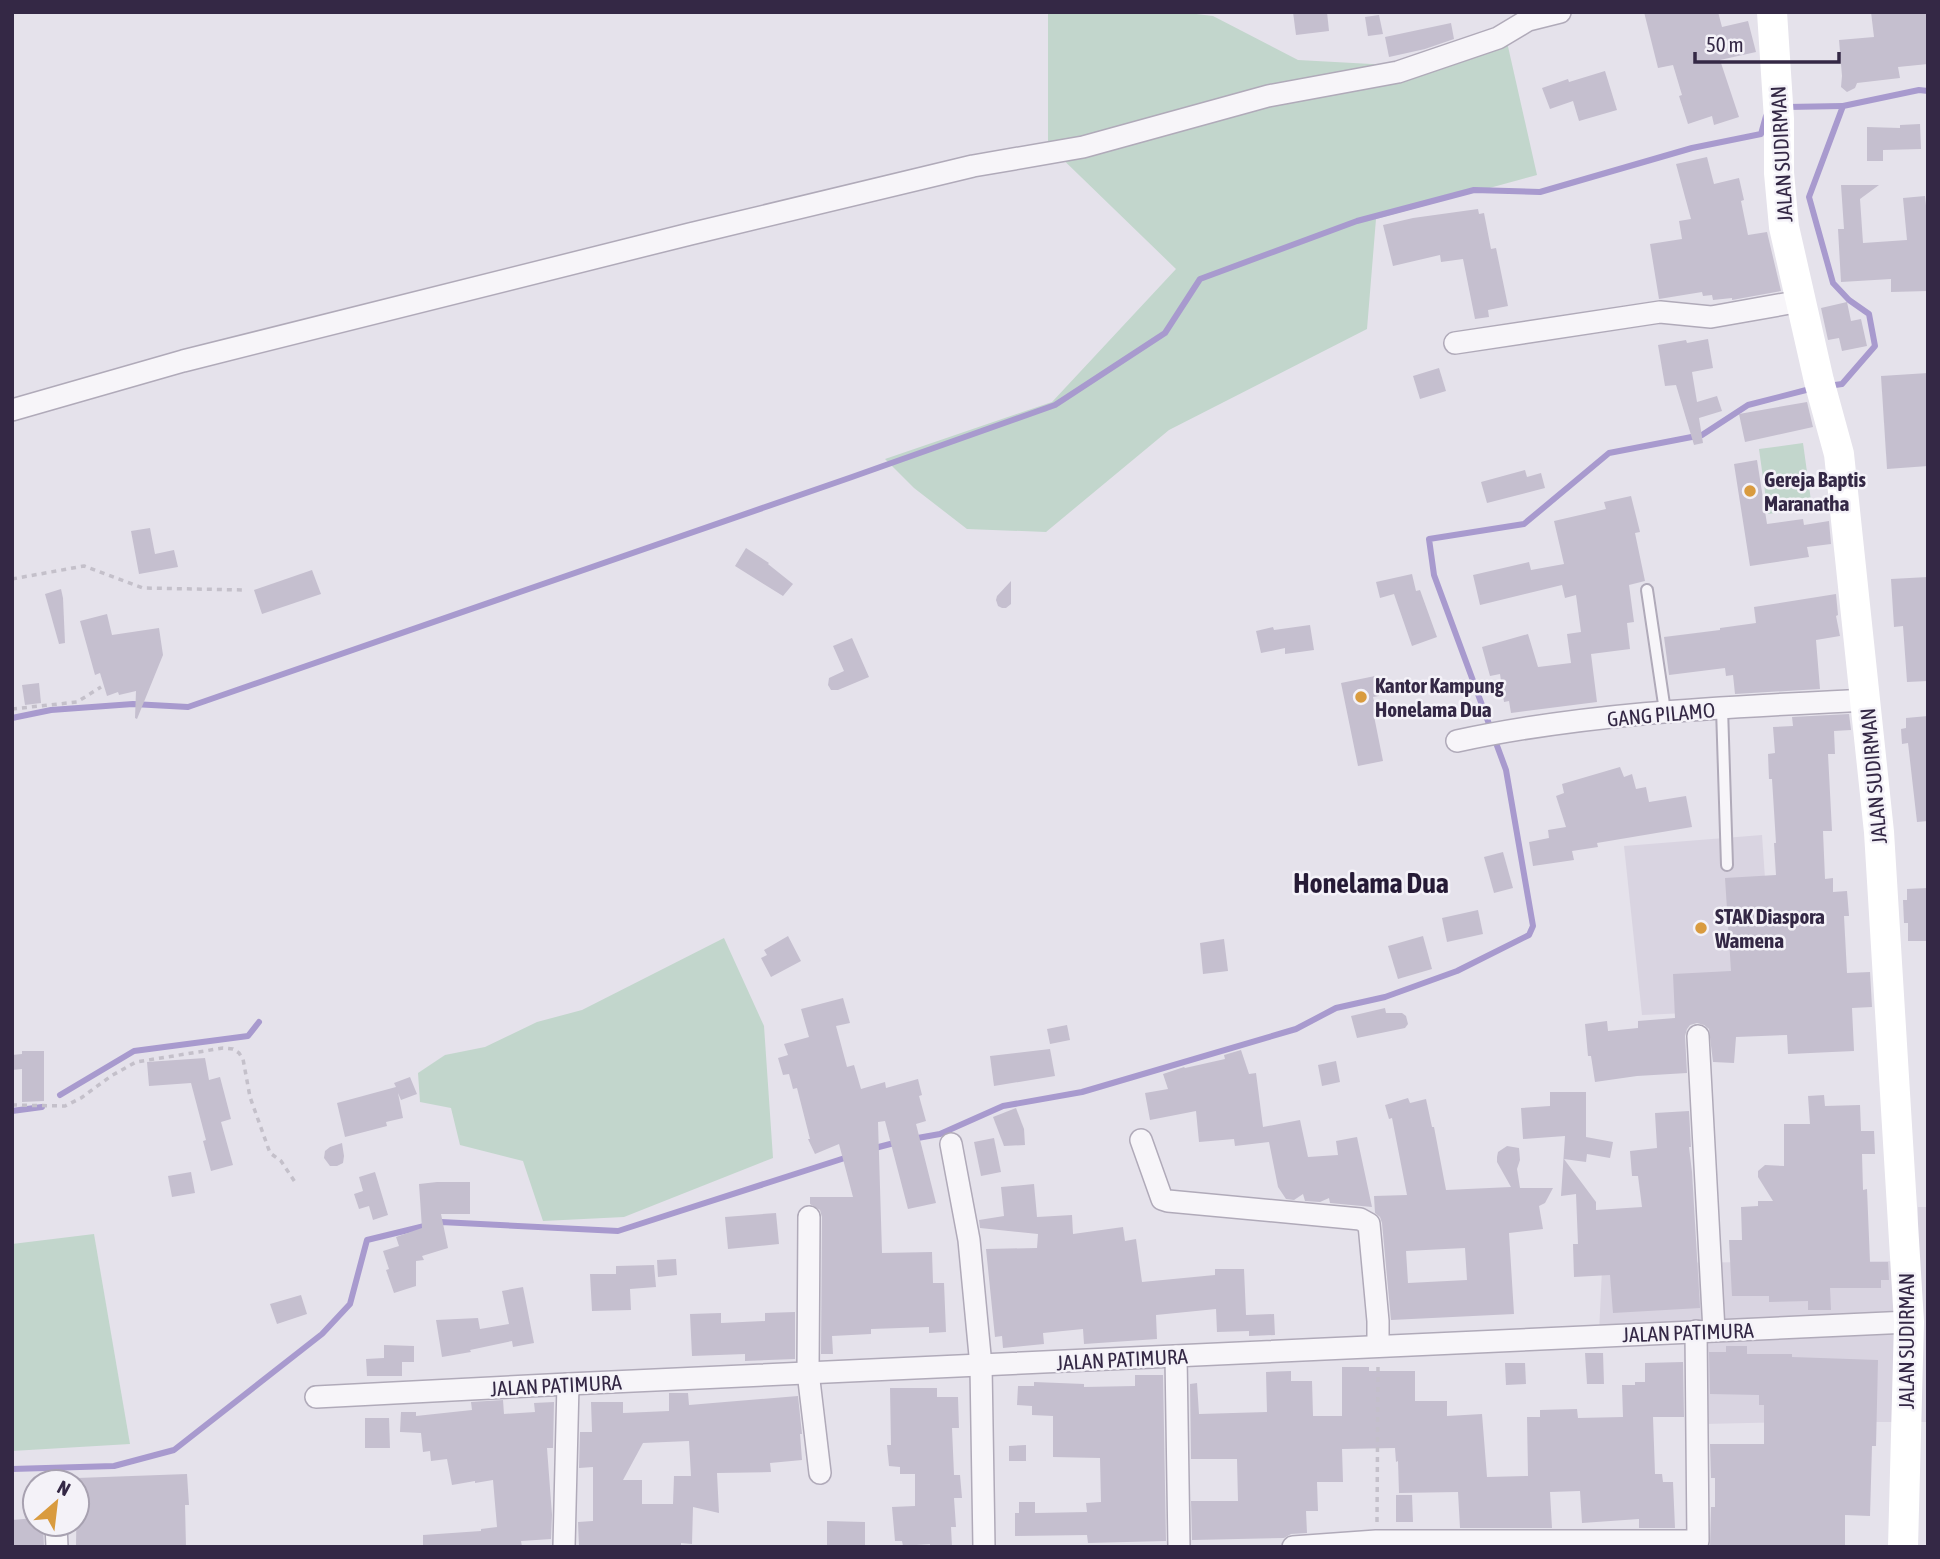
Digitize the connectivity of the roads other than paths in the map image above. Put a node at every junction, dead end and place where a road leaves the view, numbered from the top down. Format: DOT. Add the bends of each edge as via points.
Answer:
graph roads {
  1 [pos="1560,12"];
  2 [pos="1772,12"];
  3 [pos="1801,301"];
  4 [pos="1455,343"];
  5 [pos="12,410"];
  6 [pos="1647,590"];
  7 [pos="1866,700"];
  8 [pos="1723,708"];
  9 [pos="1665,711"];
  10 [pos="1457,741"];
  11 [pos="1727,865"];
  12 [pos="1698,1035"];
  13 [pos="1141,1140"];
  14 [pos="951,1144"];
  15 [pos="809,1217"];
  16 [pos="1918,1322"];
  17 [pos="1705,1331"];
  18 [pos="1378,1346"];
  19 [pos="1176,1356"];
  20 [pos="981,1366"];
  21 [pos="808,1372"];
  22 [pos="568,1384"];
  23 [pos="316,1397"];
  24 [pos="820,1473"];
  25 [pos="564,1547"];
  26 [pos="985,1547"];
  27 [pos="1180,1547"];
  28 [pos="1293,1547"];
  29 [pos="1903,1547"];
  1 -- 5 [label="street" via="1528,20 1498,38 1398,72 1268,96 1083,147 974,166 690,234 183,361"];
  2 -- 3 [label="street, JALAN SUDIRMAN" via="1784,228"];
  3 -- 4 [label="street" via="1711,317 1660,312"];
  3 -- 7 [label="street, JALAN SUDIRMAN" via="1839,454"];
  6 -- 9 [label="lane"];
  7 -- 8 [label="street, GANG PILAMO"];
  7 -- 16 [label="street, JALAN SUDIRMAN" via="1903,1195"];
  8 -- 9 [label="street, GANG PILAMO"];
  8 -- 11 [label="lane"];
  9 -- 10 [label="street, GANG PILAMO"];
  12 -- 17 [label="street"];
  13 -- 18 [label="street" via="1162,1199 1360,1219 1369,1224"];
  14 -- 20 [label="street" via="969,1240"];
  15 -- 21 [label="street"];
  16 -- 17 [label="street, JALAN PATIMURA"];
  16 -- 29 [label="street, JALAN SUDIRMAN"];
  17 -- 18 [label="street, JALAN PATIMURA"];
  17 -- 28 [label="street" via="1698,1541 1376,1541"];
  18 -- 19 [label="street, JALAN PATIMURA"];
  19 -- 20 [label="street, JALAN PATIMURA"];
  19 -- 27 [label="street"];
  20 -- 21 [label="street, JALAN PATIMURA"];
  20 -- 26 [label="street"];
  21 -- 22 [label="street, JALAN PATIMURA"];
  21 -- 24 [label="street"];
  22 -- 23 [label="street, JALAN PATIMURA"];
  22 -- 25 [label="street"];
}
